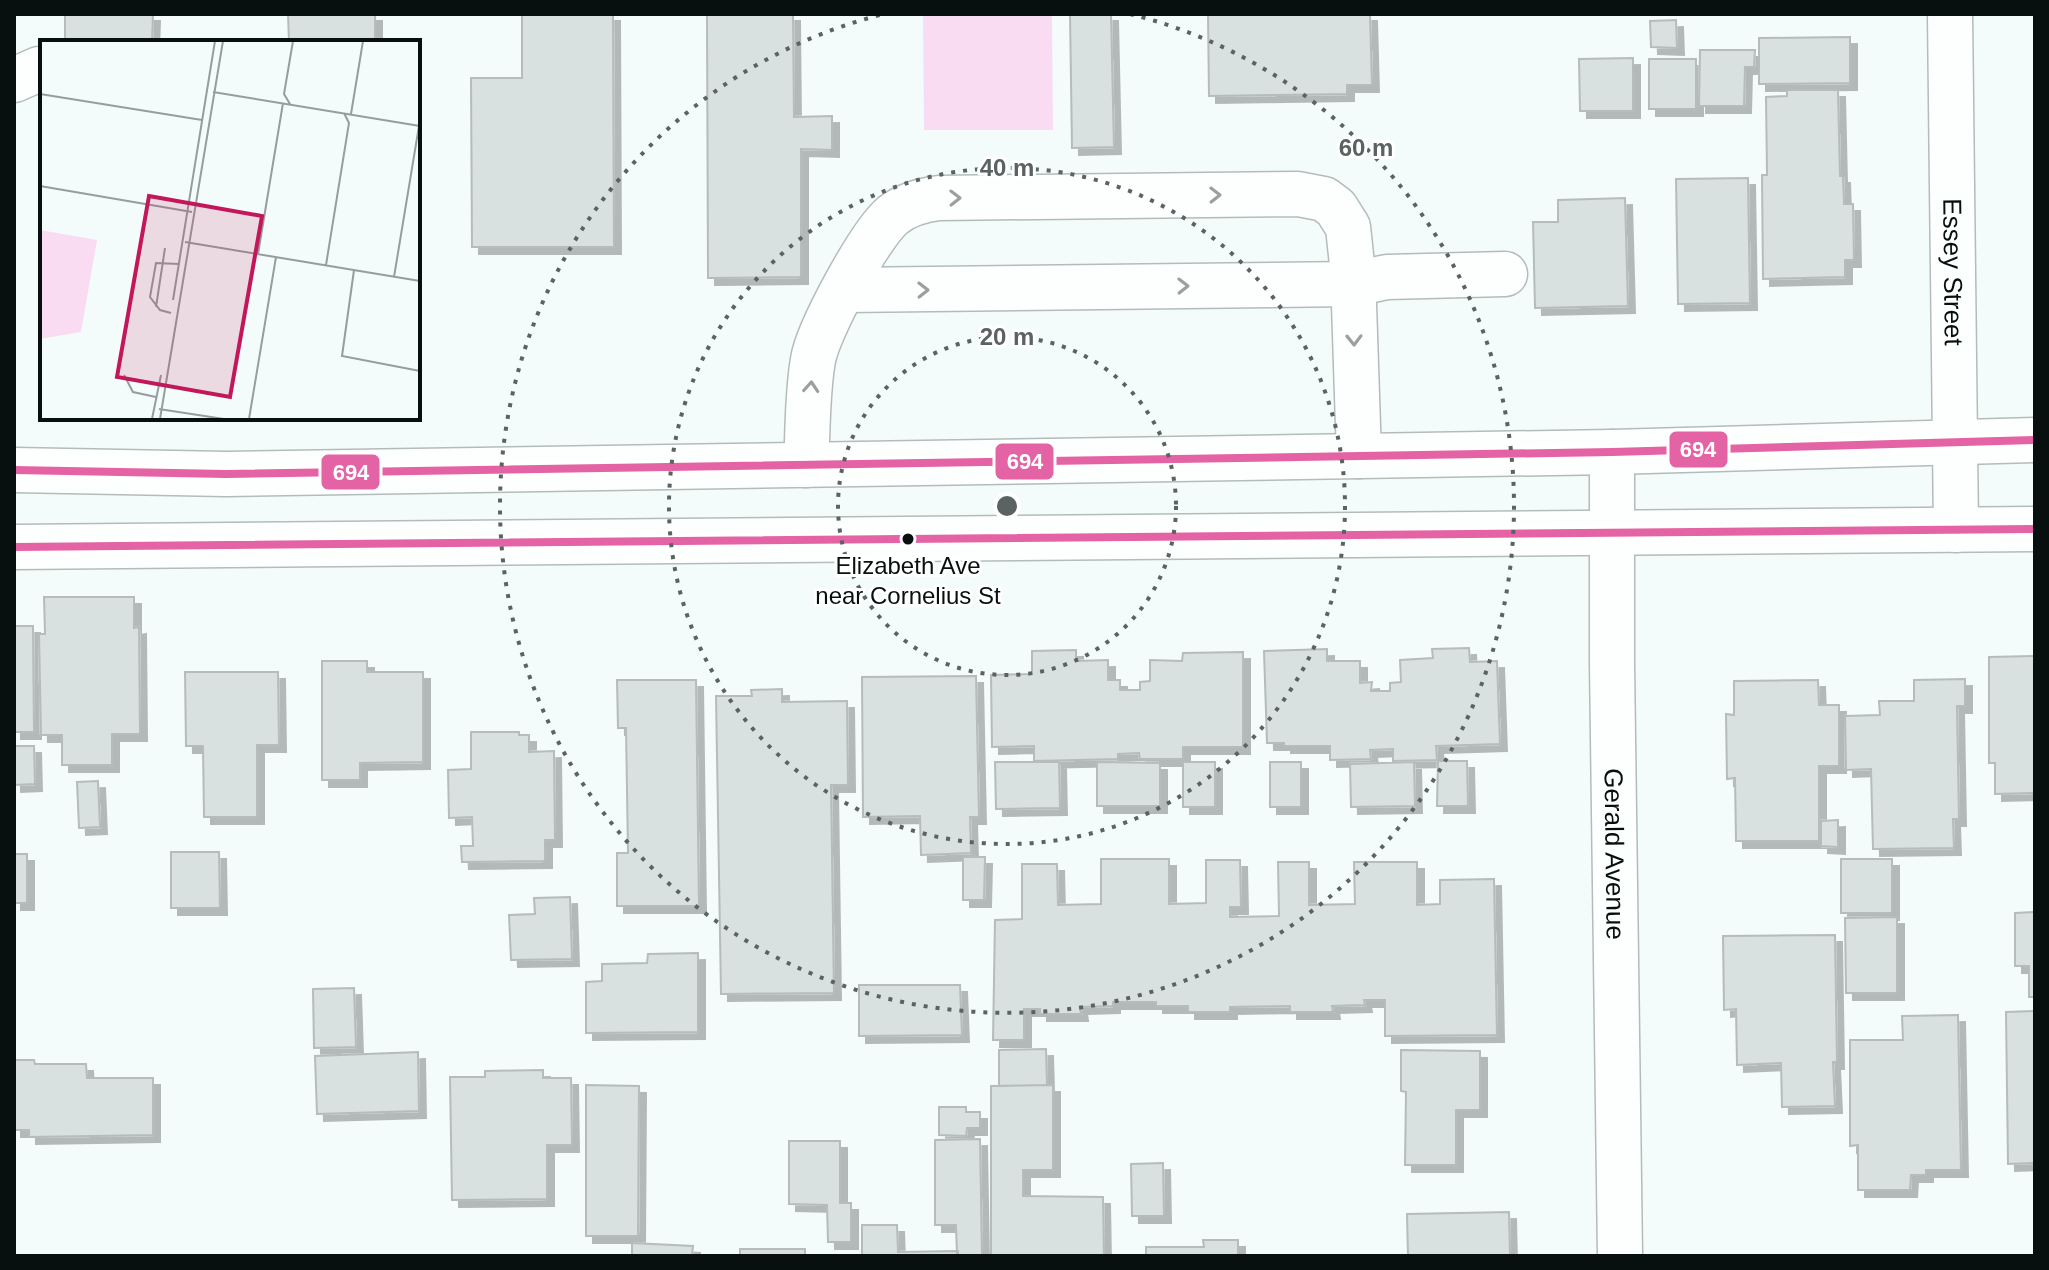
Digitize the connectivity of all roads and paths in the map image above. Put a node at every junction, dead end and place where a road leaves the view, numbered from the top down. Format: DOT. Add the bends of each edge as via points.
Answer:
graph roads {
  1 [pos="1950,14"];
  2 [pos="1505,274"];
  3 [pos="1353,284"];
  4 [pos="845,290"];
  5 [pos="2035,440"];
  6 [pos="1955,441"];
  7 [pos="1612,452"];
  8 [pos="1359,456"];
  9 [pos="806,465"];
  10 [pos="14,470"];
  11 [pos="2035,529"];
  12 [pos="1956,530"];
  13 [pos="1611,534"];
  14 [pos="14,547"];
  15 [pos="1620,1256"];
  1 -- 6 [label="main road, Essey Street"];
  2 -- 3 [label="main road" via="1387,277"];
  4 -- 3 [label="main road, one-way"];
  4 -- 3 [label="main road, one-way" via="895,214 922,200 986,198 1313,195 1336,208 1348,227"];
  3 -- 8 [label="main road, one-way"];
  9 -- 4 [label="main road, one-way" via="813,360"];
  5 -- 6 [label="main road"];
  6 -- 7 [label="main road"];
  6 -- 12 [label="main road, Essey Street"];
  7 -- 8 [label="main road"];
  7 -- 13 [label="main road, Gerald Avenue"];
  8 -- 9 [label="main road"];
  9 -- 10 [label="main road" via="226,474"];
  11 -- 12 [label="main road"];
  12 -- 13 [label="main road"];
  13 -- 14 [label="main road"];
  13 -- 15 [label="main road, Gerald Avenue"];
}
